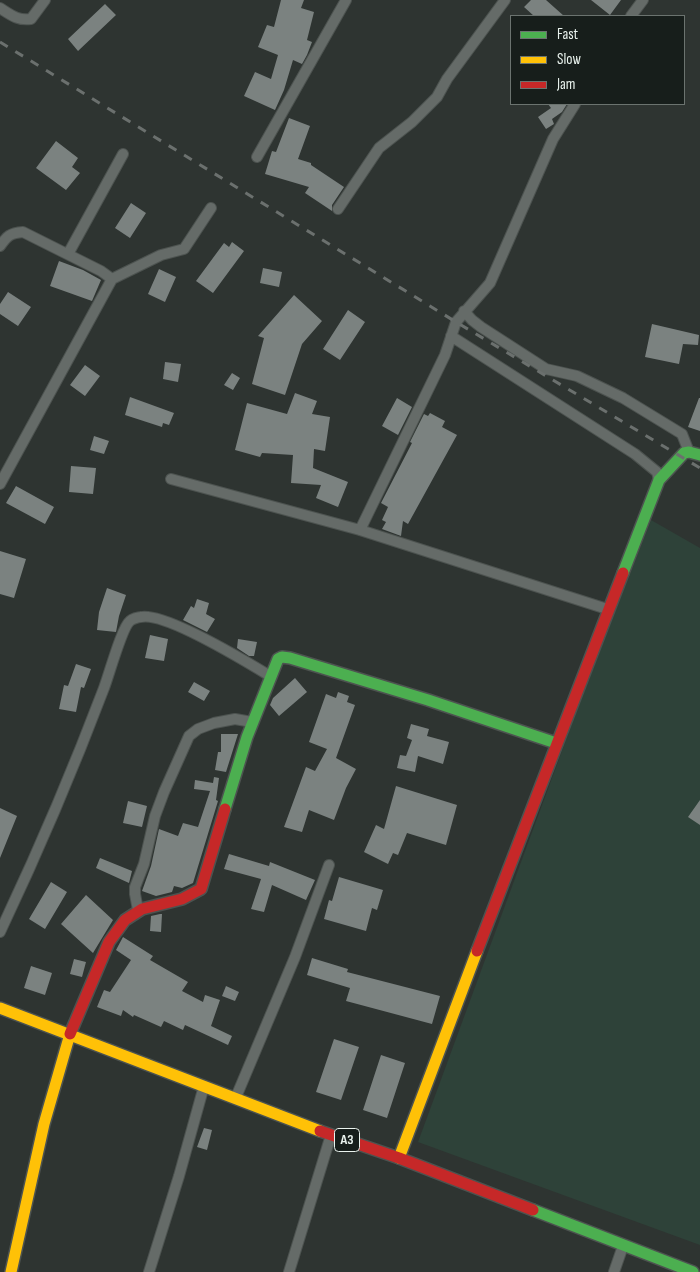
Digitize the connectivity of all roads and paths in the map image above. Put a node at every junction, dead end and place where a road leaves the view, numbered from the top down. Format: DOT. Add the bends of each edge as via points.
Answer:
graph roads {
  1 [pos="45,0"];
  2 [pos="346,0"];
  3 [pos="505,0"];
  4 [pos="643,0"];
  5 [pos="0,8"];
  6 [pos="632,15"];
  7 [pos="573,105"];
  8 [pos="123,154"];
  9 [pos="257,157"];
  10 [pos="211,208"];
  11 [pos="338,209"];
  12 [pos="0,246"];
  13 [pos="68,254"];
  14 [pos="112,279"];
  15 [pos="464,311"];
  16 [pos="451,336"];
  17 [pos="695,453"];
  18 [pos="171,479"];
  19 [pos="659,480"];
  20 [pos="0,484"];
  21 [pos="360,530"];
  22 [pos="607,609"];
  23 [pos="270,676"];
  24 [pos="252,722"];
  25 [pos="556,743"];
  26 [pos="329,865"];
  27 [pos="138,910"];
  28 [pos="0,932"];
  29 [pos="0,1008"];
  30 [pos="70,1035"];
  31 [pos="204,1086"];
  32 [pos="236,1098"];
  33 [pos="331,1135"];
  34 [pos="399,1158"];
  35 [pos="623,1246"];
  36 [pos="11,1272"];
  37 [pos="150,1272"];
  38 [pos="289,1272"];
  39 [pos="614,1272"];
  40 [pos="693,1272"];
  1 -- 5 [label="street" via="31,19 18,19"];
  2 -- 9 [label="street"];
  3 -- 11 [label="street" via="437,97 379,148"];
  4 -- 6 [label="street"];
  7 -- 15 [label="street" via="553,139 490,283"];
  8 -- 13 [label="street"];
  10 -- 14 [label="street" via="184,249 161,254"];
  12 -- 13 [label="street" via="10,233 23,232"];
  13 -- 14 [label="street"];
  14 -- 20 [label="street"];
  15 -- 16 [label="street"];
  15 -- 17 [label="street" via="481,327 546,368 577,376 623,398 678,431"];
  16 -- 19 [label="street" via="635,454 657,472"];
  16 -- 21 [label="street" via="445,355"];
  17 -- 19 [label="main road" via="684,452"];
  18 -- 21 [label="street"];
  19 -- 22 [label="main road"];
  21 -- 22 [label="street"];
  22 -- 25 [label="main road"];
  23 -- 24 [label="main road"];
  23 -- 25 [label="main road" via="278,659 290,658"];
  23 -- 28 [label="street" via="200,636 160,620 142,616 130,620 77,756"];
  24 -- 27 [label="main road" via="201,890 174,902"];
  24 -- 27 [label="street" via="235,719 214,723 189,736 155,816 134,894"];
  25 -- 34 [label="main road"];
  26 -- 32 [label="street" via="295,958"];
  27 -- 30 [label="main road" via="116,931"];
  29 -- 30 [label="main road, A3"];
  30 -- 31 [label="main road, A3"];
  30 -- 36 [label="main road" via="31,1178"];
  31 -- 32 [label="main road, A3"];
  31 -- 37 [label="street"];
  32 -- 33 [label="main road, A3"];
  33 -- 34 [label="main road, A3"];
  33 -- 38 [label="street"];
  34 -- 35 [label="main road, A3"];
  35 -- 39 [label="street"];
  35 -- 40 [label="main road, A3"];
}
